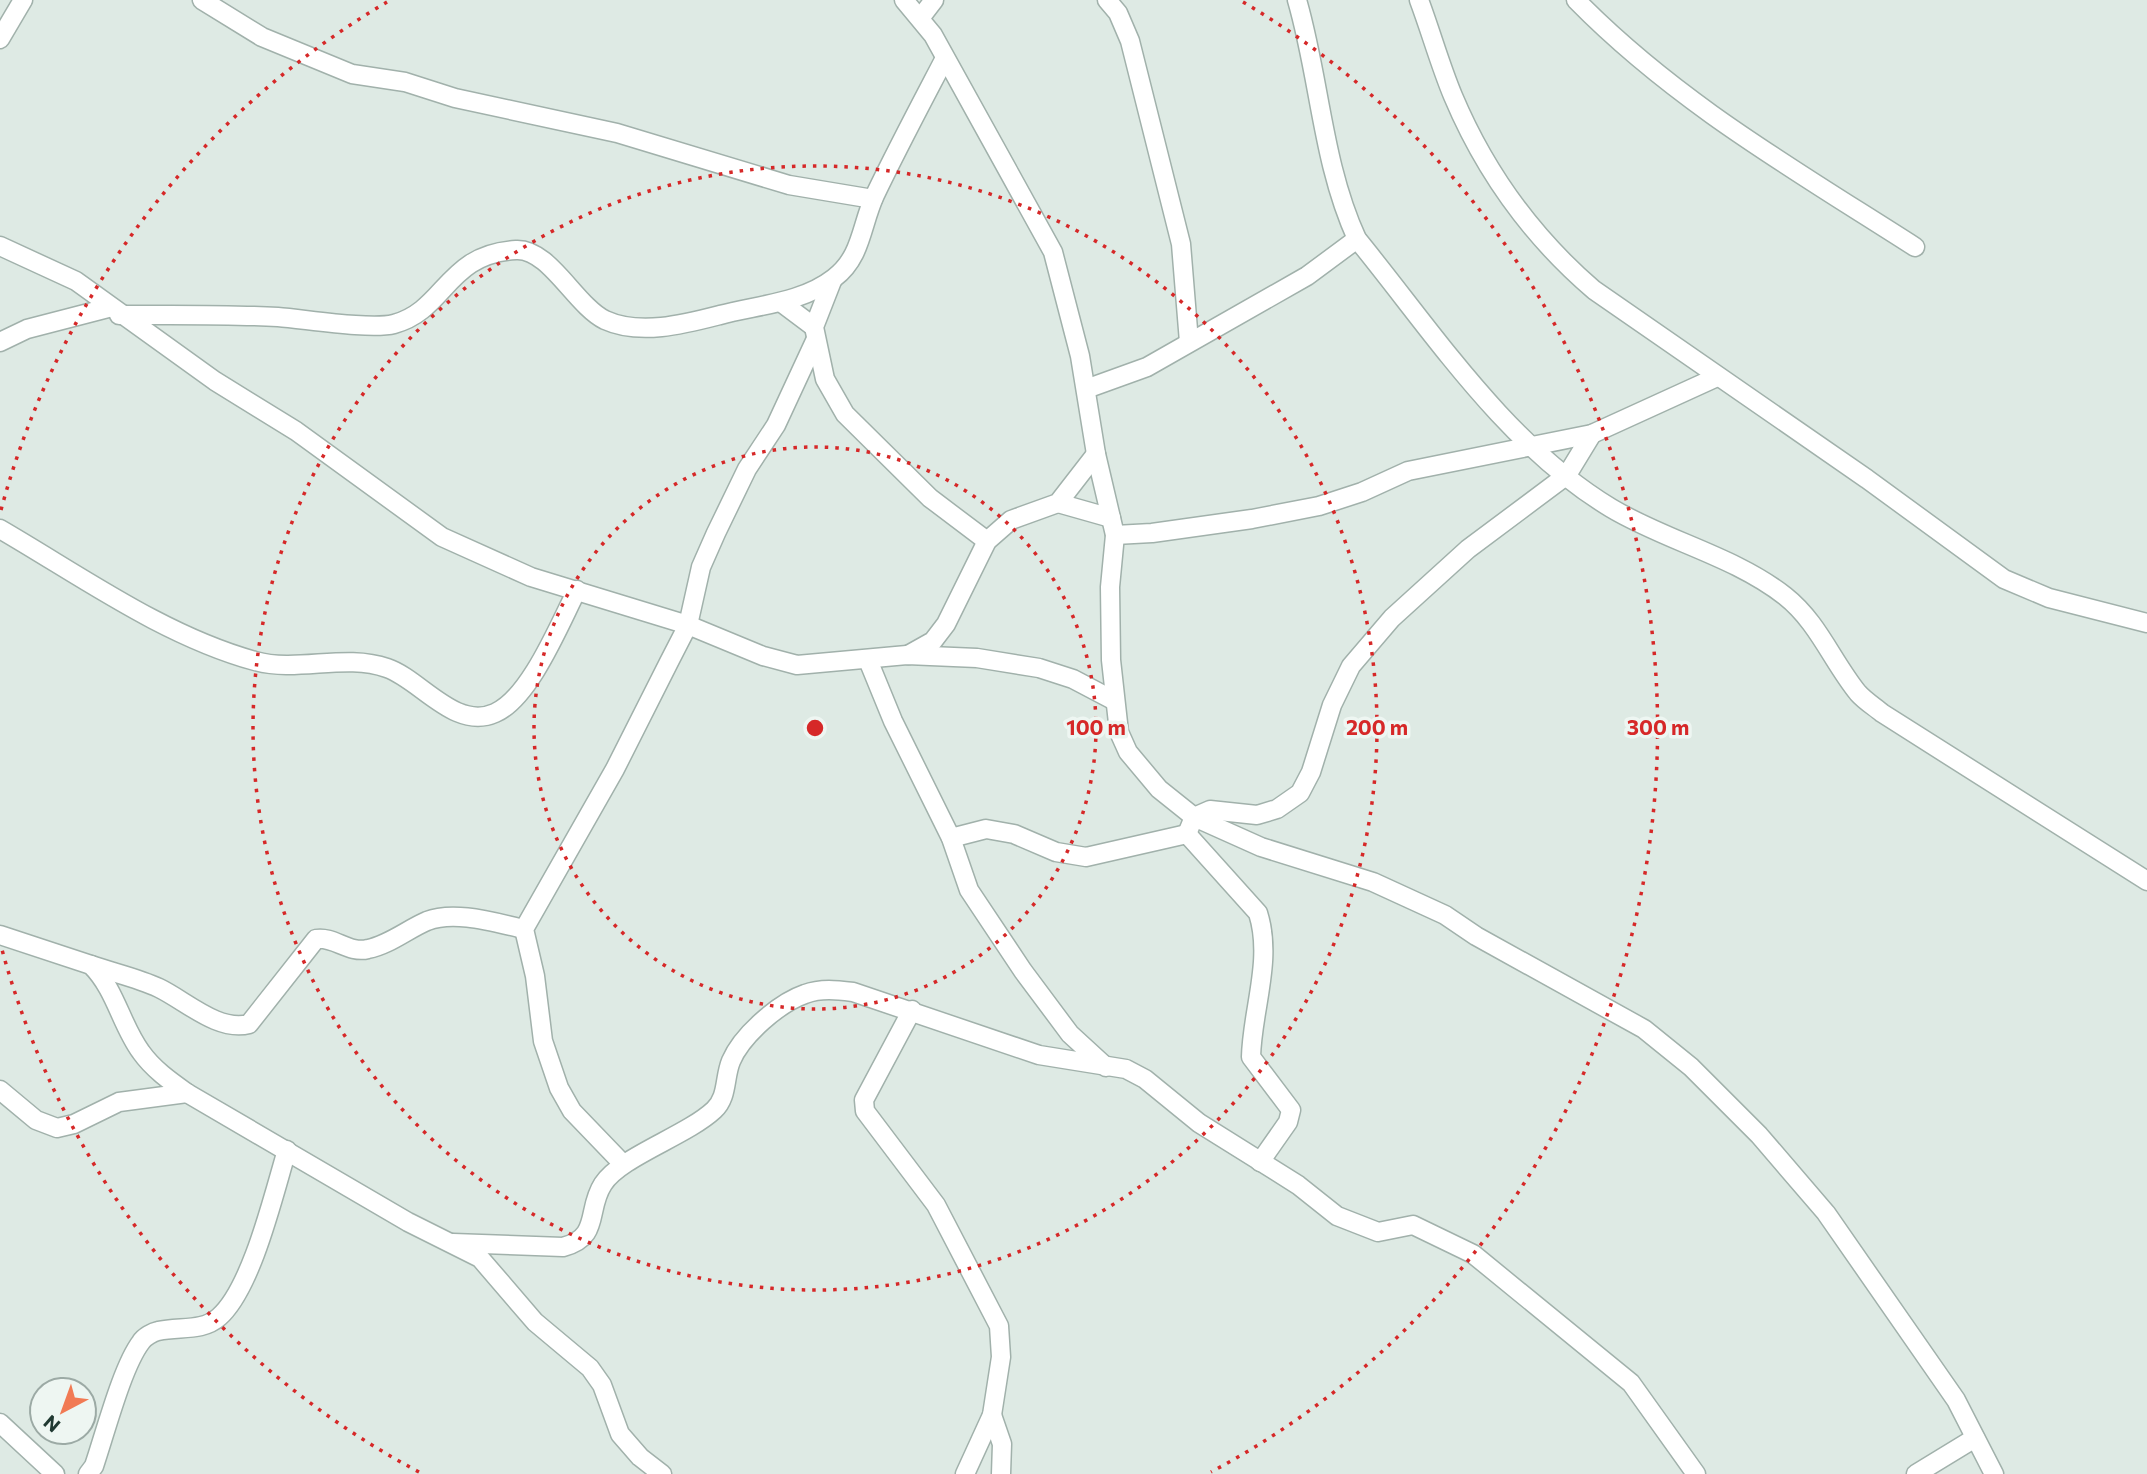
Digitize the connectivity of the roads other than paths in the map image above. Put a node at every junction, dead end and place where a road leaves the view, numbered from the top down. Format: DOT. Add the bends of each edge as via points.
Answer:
graph roads {
  1 [pos="23,0"];
  2 [pos="202,0"];
  3 [pos="904,0"];
  4 [pos="934,0"];
  5 [pos="1107,0"];
  6 [pos="1297,0"];
  7 [pos="1419,0"];
  8 [pos="1576,0"];
  9 [pos="921,17"];
  10 [pos="0,39"];
  11 [pos="945,58"];
  12 [pos="873,199"];
  13 [pos="1357,239"];
  14 [pos="0,246"];
  15 [pos="1915,247"];
  16 [pos="832,281"];
  17 [pos="782,303"];
  18 [pos="114,311"];
  19 [pos="815,334"];
  20 [pos="0,342"];
  21 [pos="1189,342"];
  22 [pos="1717,377"];
  23 [pos="1086,389"];
  24 [pos="1592,434"];
  25 [pos="1530,445"];
  26 [pos="1096,454"];
  27 [pos="1567,475"];
  28 [pos="1058,503"];
  29 [pos="1113,526"];
  30 [pos="0,529"];
  31 [pos="987,541"];
  32 [pos="577,590"];
  33 [pos="2147,623"];
  34 [pos="688,625"];
  35 [pos="907,655"];
  36 [pos="869,660"];
  37 [pos="1114,701"];
  38 [pos="1194,817"];
  39 [pos="1187,834"];
  40 [pos="951,838"];
  41 [pos="2147,881"];
  42 [pos="524,929"];
  43 [pos="0,935"];
  44 [pos="92,965"];
  45 [pos="912,1010"];
  46 [pos="1106,1067"];
  47 [pos="0,1090"];
  48 [pos="187,1093"];
  49 [pos="287,1150"];
  50 [pos="1260,1161"];
  51 [pos="623,1164"];
  52 [pos="453,1244"];
  53 [pos="992,1415"];
  54 [pos="0,1423"];
  55 [pos="1975,1438"];
  56 [pos="55,1474"];
  57 [pos="88,1474"];
  58 [pos="662,1474"];
  59 [pos="965,1474"];
  60 [pos="1002,1474"];
  61 [pos="1696,1474"];
  62 [pos="1916,1474"];
  63 [pos="1994,1474"];
  1 -- 10 [label="street"];
  2 -- 12 [label="street" via="262,37 352,74 405,82 455,98 617,133 789,185"];
  3 -- 9 [label="street"];
  4 -- 9 [label="street"];
  5 -- 21 [label="street" via="1130,41 1181,244"];
  6 -- 13 [label="street" via="1312,49 1323,130"];
  7 -- 22 [label="street" via="1452,95 1509,201 1562,262 1594,290"];
  8 -- 15 [label="street" via="1669,85"];
  9 -- 11 [label="street"];
  11 -- 12 [label="street"];
  11 -- 23 [label="street" via="1053,252"];
  12 -- 16 [label="street" via="850,265"];
  13 -- 21 [label="street" via="1307,276"];
  13 -- 25 [label="street"];
  14 -- 18 [label="street" via="76,281"];
  16 -- 17 [label="street"];
  16 -- 19 [label="street"];
  17 -- 18 [label="street" via="661,327 634,327 607,320 584,306 543,259 521,250 492,253 467,264 418,312 393,325"];
  17 -- 19 [label="street"];
  18 -- 20 [label="street" via="27,329"];
  18 -- 32 [label="street" via="296,431 442,537 531,577"];
  19 -- 31 [label="street" via="825,379 845,414 930,498"];
  19 -- 34 [label="street" via="776,425 747,469 701,567"];
  21 -- 23 [label="street" via="1147,367"];
  22 -- 24 [label="street"];
  22 -- 33 [label="street" via="2004,579 2049,598"];
  23 -- 26 [label="street"];
  24 -- 25 [label="street"];
  24 -- 27 [label="street"];
  25 -- 27 [label="street"];
  25 -- 29 [label="street" via="1408,471 1319,506 1152,533"];
  26 -- 28 [label="street"];
  26 -- 29 [label="street"];
  27 -- 38 [label="street" via="1468,549 1392,618 1360,657 1332,705 1300,793 1257,816 1210,810"];
  27 -- 41 [label="street" via="1609,507 1760,579 1786,596 1808,616 1859,694 1882,713"];
  28 -- 29 [label="street"];
  28 -- 31 [label="street" via="1011,520"];
  29 -- 37 [label="street"];
  30 -- 32 [label="street" via="193,637 256,662 300,667 360,662 389,668 461,713 479,717 496,713 528,681"];
  31 -- 35 [label="street" via="946,624 933,641"];
  32 -- 34 [label="street"];
  34 -- 36 [label="street" via="797,665"];
  34 -- 42 [label="street" via="615,769"];
  35 -- 36 [label="street"];
  35 -- 37 [label="street" via="1039,668 1073,679"];
  36 -- 40 [label="street" via="893,721"];
  37 -- 38 [label="street" via="1128,752 1159,789"];
  38 -- 39 [label="street"];
  38 -- 55 [label="street" via="1273,852 1347,873 1435,911 1644,1029 1734,1109 1817,1203 1932,1362"];
  39 -- 40 [label="street" via="1086,857 986,829"];
  39 -- 50 [label="street" via="1258,913 1264,929 1251,1057 1291,1110 1288,1122"];
  40 -- 46 [label="street" via="969,890 1023,971 1070,1034"];
  42 -- 44 [label="street" via="466,918 431,920 368,950 316,939 249,1024 238,1026 218,1021 158,988"];
  42 -- 51 [label="street" via="543,1041 559,1088 572,1111"];
  43 -- 44 [label="street"];
  44 -- 48 [label="street" via="140,1051"];
  45 -- 46 [label="street" via="1039,1055"];
  45 -- 51 [label="street" via="853,992 825,989 805,994 776,1010 737,1048 725,1093 716,1108"];
  45 -- 53 [label="street" via="864,1100 865,1111 936,1205 999,1326 1001,1357"];
  46 -- 50 [label="street" via="1125,1069 1145,1079 1199,1123"];
  47 -- 48 [label="street" via="36,1120 57,1128 119,1102"];
  48 -- 49 [label="street"];
  49 -- 52 [label="street"];
  49 -- 57 [label="street" via="237,1293 221,1316 205,1326 157,1331 142,1339"];
  50 -- 61 [label="street" via="1361,1228 1378,1232 1412,1225 1473,1254 1631,1383"];
  51 -- 52 [label="street" via="603,1184 587,1233 577,1243 563,1247"];
  52 -- 58 [label="street" via="480,1258 535,1322 590,1368 602,1385 620,1434"];
  53 -- 59 [label="street"];
  53 -- 60 [label="street" via="1002,1444"];
  54 -- 56 [label="street"];
  55 -- 62 [label="street"];
  55 -- 63 [label="street"];
}
